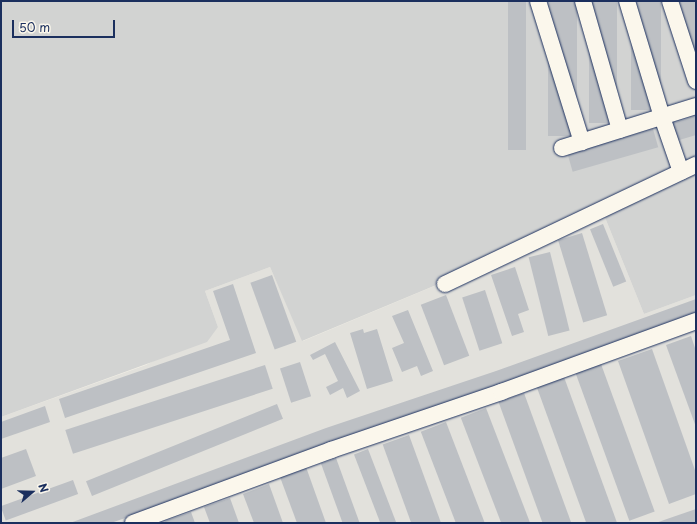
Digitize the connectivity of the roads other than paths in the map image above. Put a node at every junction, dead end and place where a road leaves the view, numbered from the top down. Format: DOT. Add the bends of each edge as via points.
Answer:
graph roads {
  1 [pos="538,1"];
  2 [pos="583,1"];
  3 [pos="627,1"];
  4 [pos="670,1"];
  5 [pos="696,80"];
  6 [pos="696,106"];
  7 [pos="662,117"];
  8 [pos="620,130"];
  9 [pos="582,142"];
  10 [pos="562,148"];
  11 [pos="696,165"];
  12 [pos="681,172"];
  13 [pos="446,284"];
  14 [pos="696,322"];
  15 [pos="133,523"];
  1 -- 9 [label="lane"];
  2 -- 8 [label="lane"];
  3 -- 7 [label="lane"];
  4 -- 5 [label="lane"];
  6 -- 7 [label="lane"];
  7 -- 8 [label="lane"];
  7 -- 12 [label="lane"];
  8 -- 9 [label="lane"];
  9 -- 10 [label="lane"];
  11 -- 12 [label="lane"];
  12 -- 13 [label="lane"];
  14 -- 15 [label="lane" via="331,450"];
}
